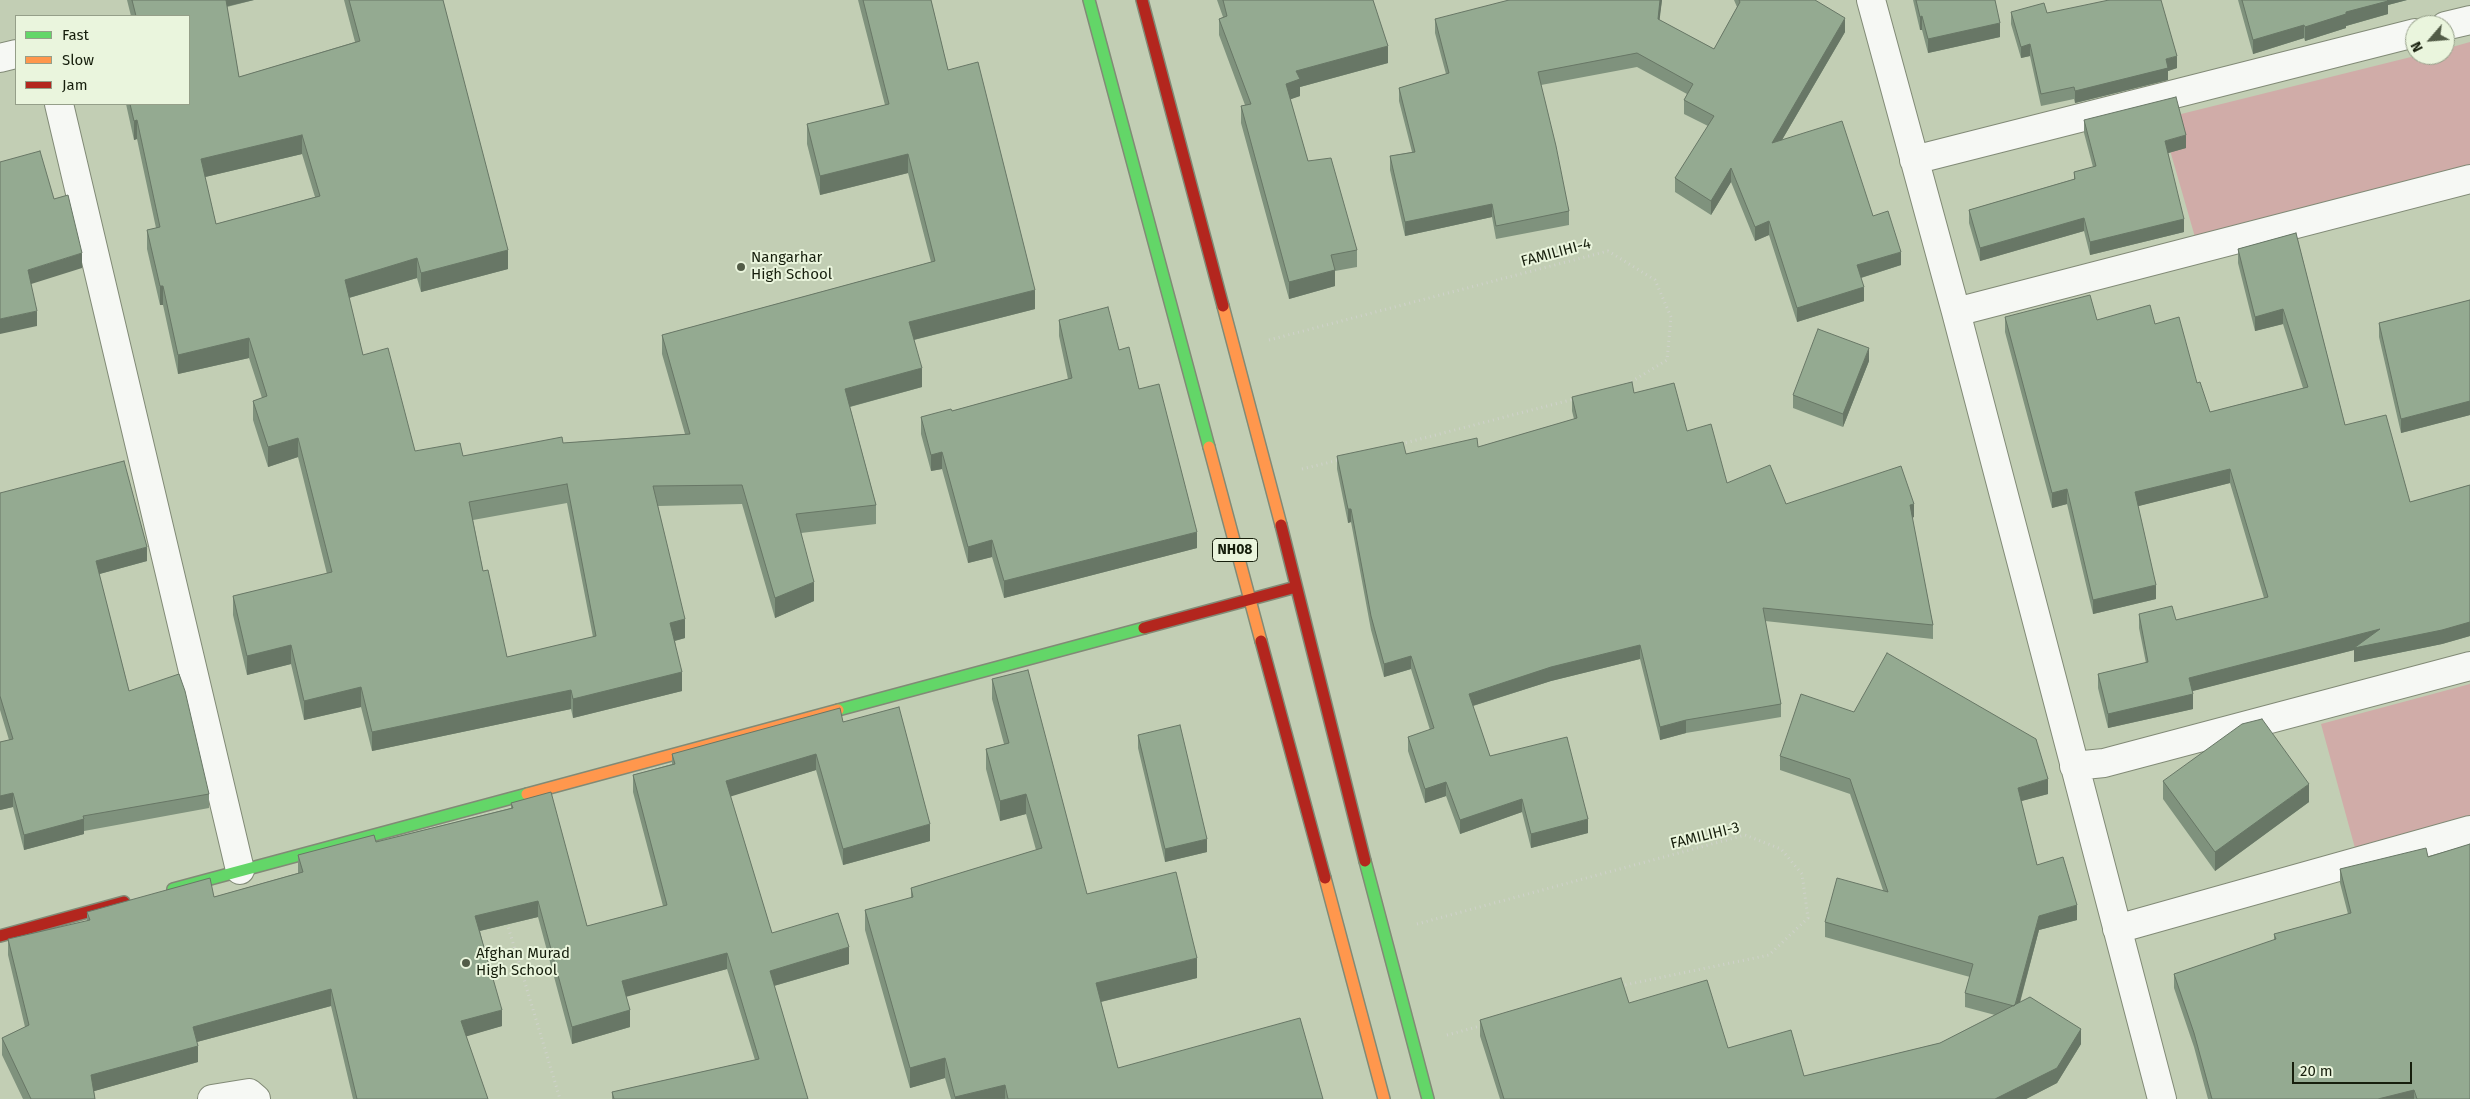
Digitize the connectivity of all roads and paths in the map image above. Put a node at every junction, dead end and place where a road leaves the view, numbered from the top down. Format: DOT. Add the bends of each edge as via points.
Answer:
graph roads {
  1 [pos="1089,0"];
  2 [pos="1142,0"];
  3 [pos="1872,0"];
  4 [pos="2470,20"];
  5 [pos="2455,24"];
  6 [pos="2405,36"];
  7 [pos="15,54"];
  8 [pos="0,58"];
  9 [pos="59,105"];
  10 [pos="1914,160"];
  11 [pos="2470,179"];
  12 [pos="1956,312"];
  13 [pos="1235,349"];
  14 [pos="1622,387"];
  15 [pos="1584,397"];
  16 [pos="1393,446"];
  17 [pos="1345,458"];
  18 [pos="1269,478"];
  19 [pos="1296,587"];
  20 [pos="1248,598"];
  21 [pos="2470,666"];
  22 [pos="2074,766"];
  23 [pos="2470,830"];
  24 [pos="240,870"];
  25 [pos="163,891"];
  26 [pos="134,899"];
  27 [pos="506,920"];
  28 [pos="2117,929"];
  29 [pos="1383,932"];
  30 [pos="0,936"];
  31 [pos="1617,987"];
  32 [pos="1487,1024"];
  33 [pos="1413,1045"];
  34 [pos="212,1099"];
  35 [pos="256,1099"];
  36 [pos="560,1099"];
  37 [pos="1384,1099"];
  38 [pos="1428,1099"];
  39 [pos="2162,1099"];
  1 -- 20 [label="main road, NH08"];
  2 -- 13 [label="main road"];
  3 -- 10 [label="street"];
  4 -- 5 [label="street"];
  6 -- 10 [label="street"];
  7 -- 8 [label="street"];
  9 -- 24 [label="street"];
  10 -- 12 [label="street"];
  11 -- 12 [label="street"];
  12 -- 22 [label="street"];
  13 -- 14 [label="path, FAMILIHI-4" via="1608,251 1654,280 1671,317 1667,360"];
  13 -- 18 [label="main road"];
  15 -- 16 [label="path"];
  17 -- 18 [label="path"];
  18 -- 19 [label="main road"];
  19 -- 20 [label="main road"];
  19 -- 29 [label="main road"];
  20 -- 24 [label="main road"];
  20 -- 37 [label="main road, NH08"];
  21 -- 22 [label="street" via="2104,764"];
  22 -- 28 [label="street"];
  23 -- 28 [label="street"];
  24 -- 25 [label="main road"];
  26 -- 30 [label="main road"];
  27 -- 36 [label="path"];
  28 -- 39 [label="street"];
  29 -- 31 [label="path, FAMILIHI-3" via="1745,835 1781,849 1802,874 1808,918 1770,955"];
  29 -- 33 [label="main road"];
  32 -- 33 [label="path"];
  33 -- 38 [label="main road"];
  34 -- 35 [label="street" via="249,1093"];
}
